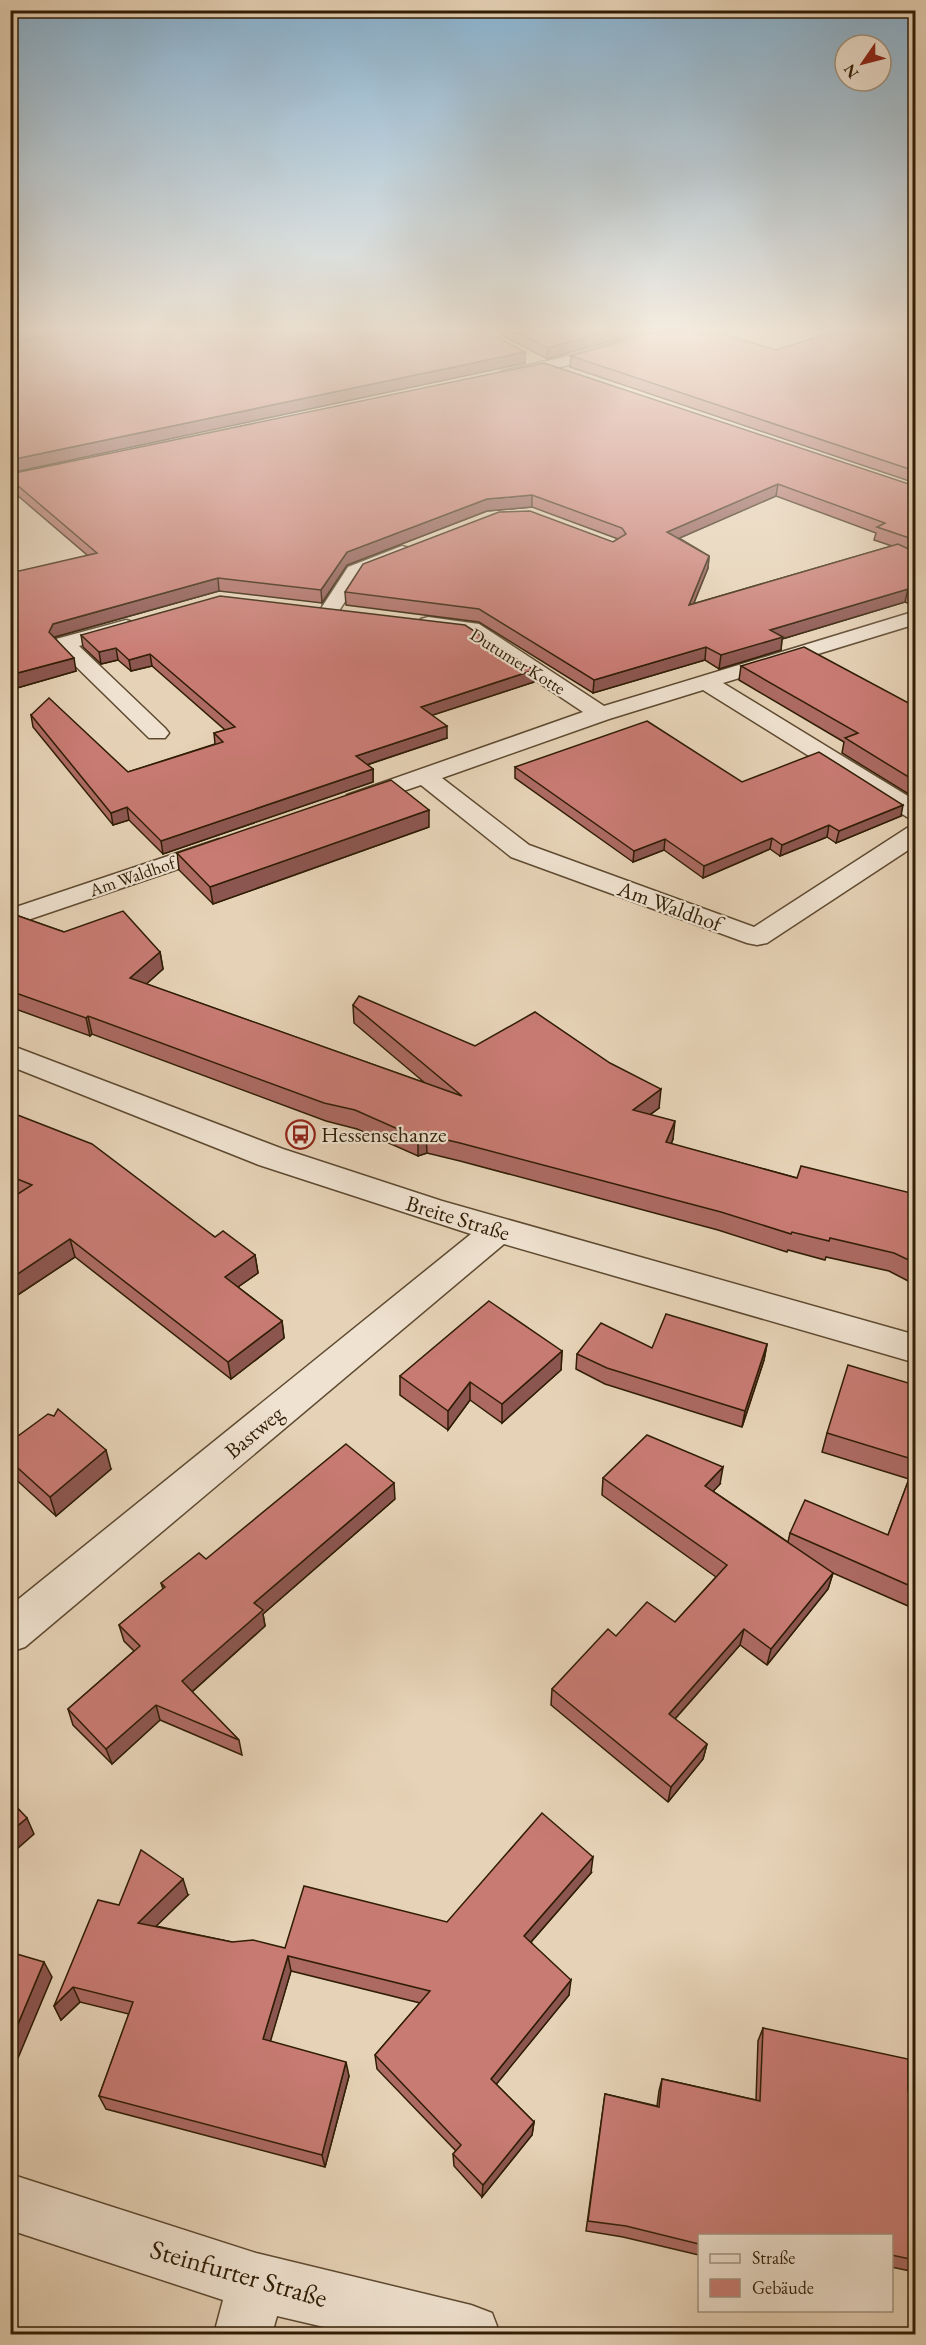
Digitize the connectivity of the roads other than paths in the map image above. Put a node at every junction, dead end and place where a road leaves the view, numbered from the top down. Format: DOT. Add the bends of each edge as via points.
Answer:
graph roads {
  1 [pos="418,546"];
  2 [pos="308,608"];
  3 [pos="330,610"];
  4 [pos="353,613"];
  5 [pos="915,617"];
  6 [pos="142,621"];
  7 [pos="413,621"];
  8 [pos="707,682"];
  9 [pos="601,714"];
  10 [pos="157,733"];
  11 [pos="424,776"];
  12 [pos="335,807"];
  13 [pos="915,812"];
  14 [pos="915,833"];
  15 [pos="245,838"];
  16 [pos="10,918"];
  17 [pos="10,1055"];
  18 [pos="498,1230"];
  19 [pos="915,1349"];
  20 [pos="10,1633"];
  21 [pos="10,2202"];
  22 [pos="256,2282"];
  23 [pos="243,2334"];
  24 [pos="471,2334"];
  1 -- 3 [label="street" via="355,571"];
  2 -- 3 [label="street"];
  3 -- 4 [label="street"];
  5 -- 8 [label="street"];
  6 -- 10 [label="street" via="64,644"];
  7 -- 9 [label="street, Dutumer Kotte" via="472,628"];
  8 -- 9 [label="street"];
  8 -- 13 [label="street"];
  9 -- 11 [label="street"];
  11 -- 12 [label="street"];
  11 -- 14 [label="street, Am Waldhof" via="520,851 756,938"];
  15 -- 16 [label="street, Am Waldhof"];
  17 -- 18 [label="street, Breite Straße" via="271,1156"];
  18 -- 19 [label="street, Breite Straße"];
  18 -- 20 [label="street, Bastweg"];
  21 -- 22 [label="street, Steinfurter Straße"];
  22 -- 23 [label="street"];
  22 -- 24 [label="street, Steinfurter Straße"];
}
